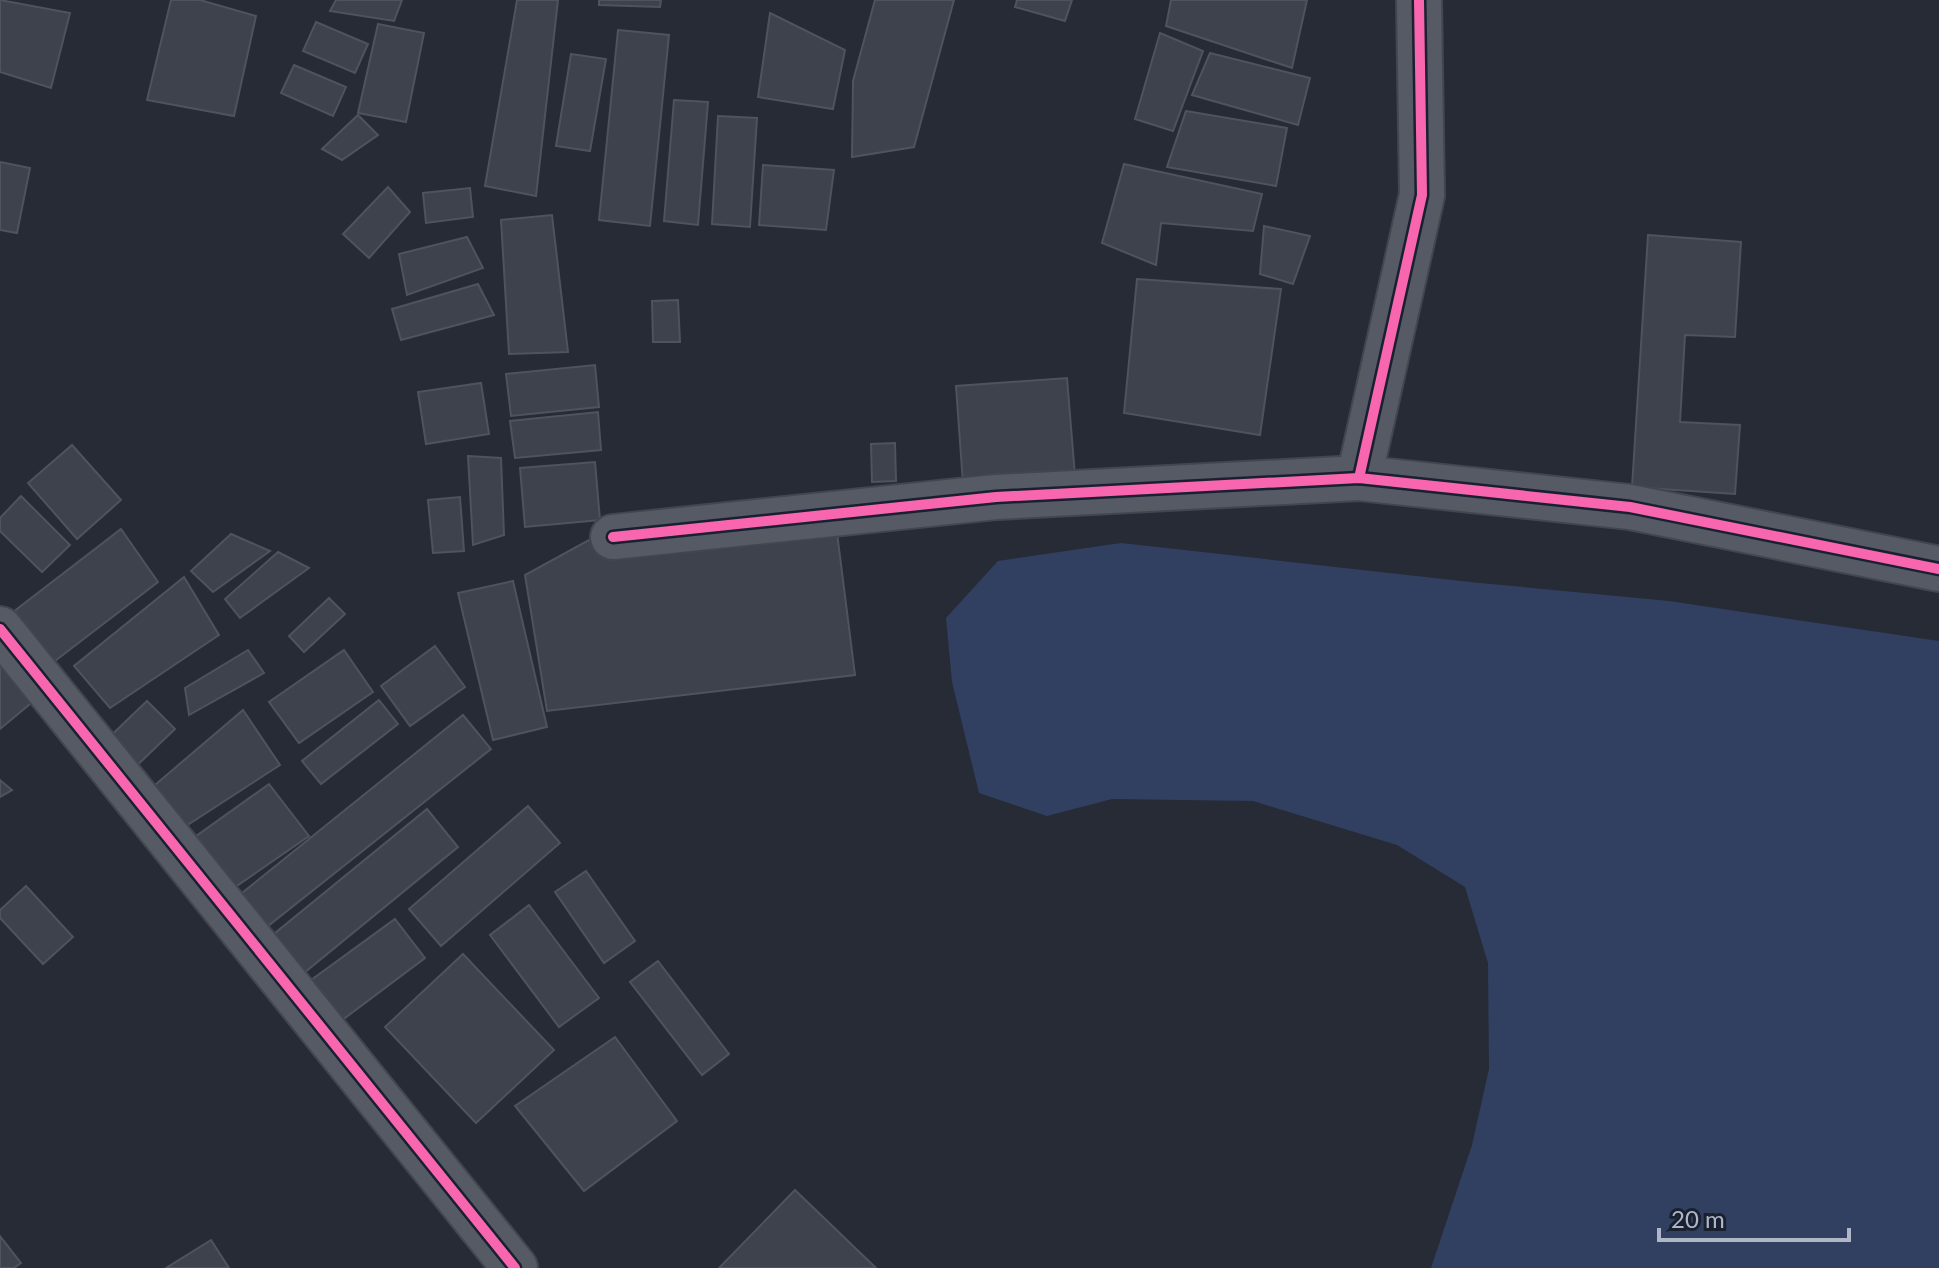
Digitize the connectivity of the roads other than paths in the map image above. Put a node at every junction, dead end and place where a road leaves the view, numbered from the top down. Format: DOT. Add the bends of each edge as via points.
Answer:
graph roads {
  1 [pos="1419,0"];
  2 [pos="1359,478"];
  3 [pos="613,537"];
  4 [pos="1939,569"];
  5 [pos="0,629"];
  6 [pos="515,1268"];
  1 -- 2 [label="street" via="1422,195"];
  2 -- 3 [label="street" via="996,497"];
  2 -- 4 [label="street" via="1630,507"];
  5 -- 6 [label="street"];
}
